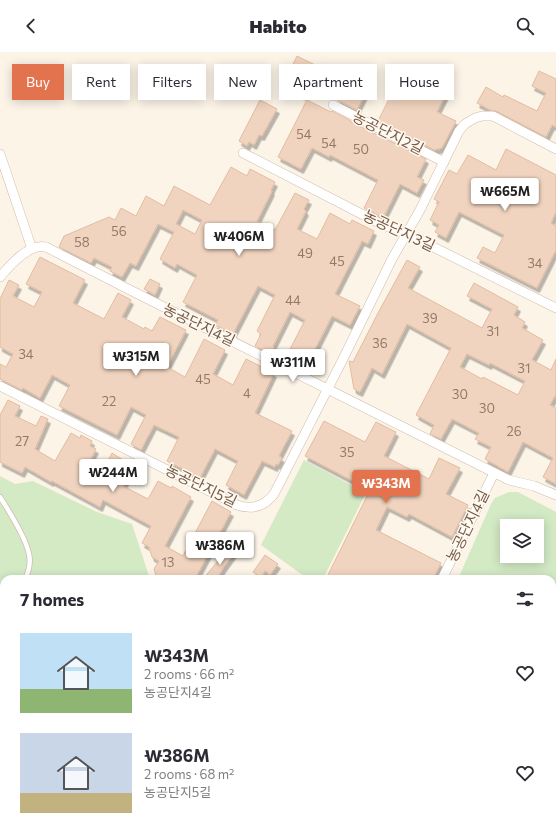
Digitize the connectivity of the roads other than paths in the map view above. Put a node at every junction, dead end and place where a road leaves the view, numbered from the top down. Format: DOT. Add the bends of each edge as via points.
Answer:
graph roads {
  1 [pos="333,105"];
  2 [pos="556,149"];
  3 [pos="243,153"];
  4 [pos="0,154"];
  5 [pos="444,162"];
  6 [pos="407,234"];
  7 [pos="32,249"];
  8 [pos="0,277"];
  9 [pos="556,308"];
  10 [pos="0,386"];
  11 [pos="327,389"];
  12 [pos="494,472"];
  13 [pos="556,495"];
  14 [pos="0,497"];
  15 [pos="27,575"];
  16 [pos="444,575"];
  1 -- 5 [label="street, 농공단지2길"];
  2 -- 5 [label="street" via="493,116 482,116 462,127"];
  3 -- 6 [label="street, 농공단지3길" via="383,225"];
  4 -- 7 [label="street"];
  5 -- 6 [label="street"];
  6 -- 9 [label="street, 농공단지3길"];
  6 -- 11 [label="street"];
  7 -- 8 [label="street" via="18,258"];
  7 -- 11 [label="street, 농공단지4길" via="46,247"];
  10 -- 11 [label="street, 농공단지5길" via="230,501 253,508 265,503 274,494"];
  11 -- 12 [label="street, 농공단지4길"];
  12 -- 13 [label="street, 농공단지4길" via="509,480"];
  12 -- 16 [label="street, 농공단지4길"];
  14 -- 15 [label="lane" via="29,554"];
}
